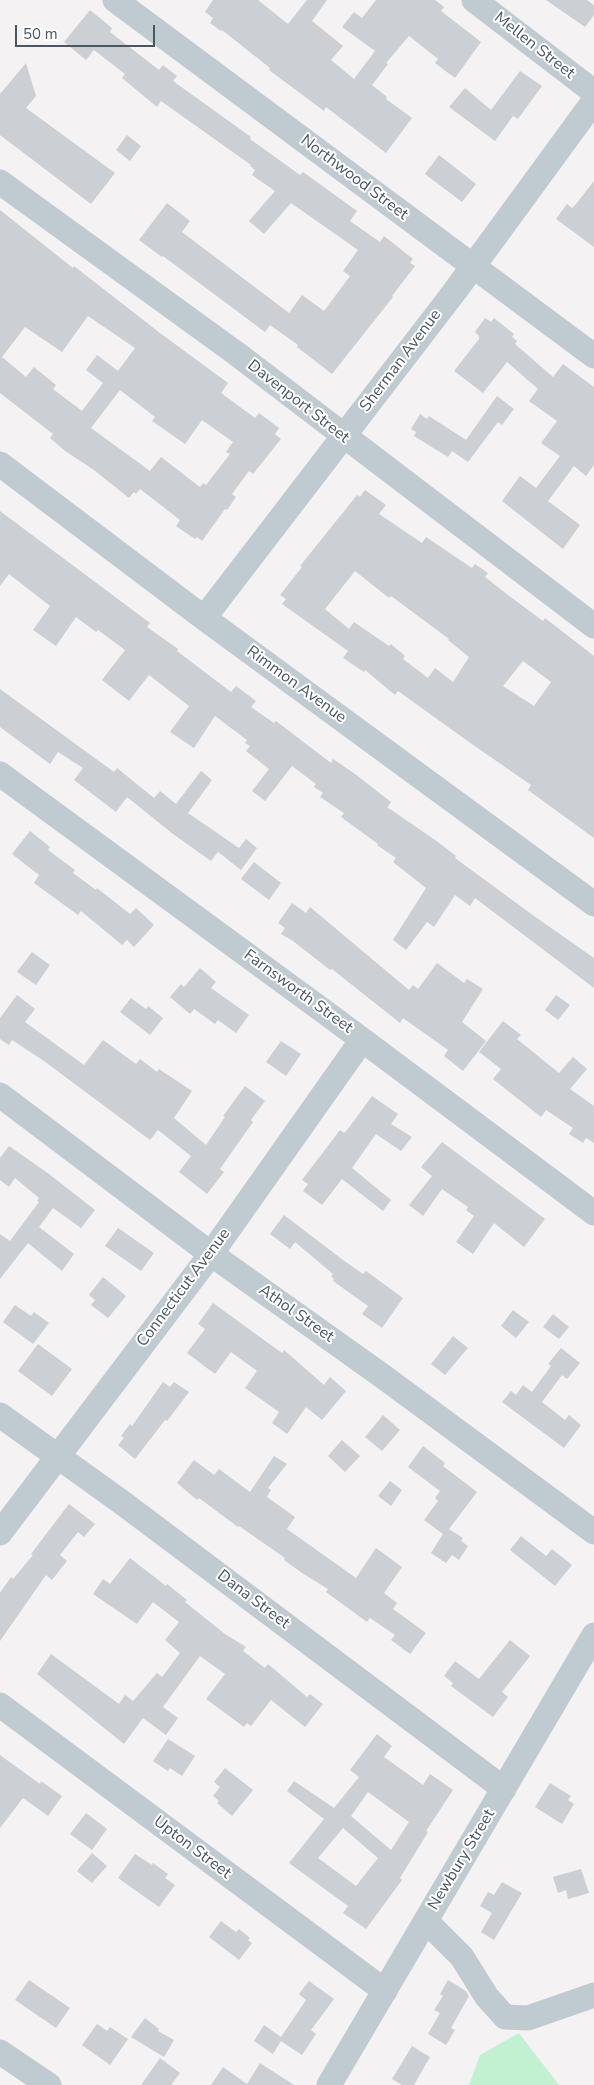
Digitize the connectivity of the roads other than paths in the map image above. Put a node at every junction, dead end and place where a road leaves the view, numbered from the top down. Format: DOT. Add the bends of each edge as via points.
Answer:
graph roads {
  1 [pos="115,0"];
  2 [pos="474,0"];
  3 [pos="594,92"];
  4 [pos="594,101"];
  5 [pos="0,182"];
  6 [pos="472,267"];
  7 [pos="594,356"];
  8 [pos="344,436"];
  9 [pos="0,464"];
  10 [pos="204,618"];
  11 [pos="594,626"];
  12 [pos="0,774"];
  13 [pos="594,904"];
  14 [pos="362,1040"];
  15 [pos="0,1094"];
  16 [pos="594,1213"];
  17 [pos="211,1254"];
  18 [pos="0,1415"];
  19 [pos="57,1457"];
  20 [pos="594,1532"];
  21 [pos="0,1533"];
  22 [pos="594,1635"];
  23 [pos="0,1705"];
  24 [pos="504,1789"];
  25 [pos="424,1924"];
  26 [pos="385,1991"];
  27 [pos="594,1995"];
  28 [pos="0,2052"];
  29 [pos="49,2085"];
  30 [pos="329,2085"];
  1 -- 6 [label="street, Northwood Street"];
  2 -- 3 [label="street, Mellen Street"];
  4 -- 6 [label="street, Sherman Avenue"];
  5 -- 8 [label="street, Davenport Street"];
  6 -- 7 [label="street, Northwood Street"];
  6 -- 8 [label="street, Sherman Avenue"];
  8 -- 10 [label="street, Sherman Avenue"];
  8 -- 11 [label="street, Davenport Street"];
  9 -- 10 [label="street, Rimmon Avenue"];
  10 -- 13 [label="street, Rimmon Avenue"];
  12 -- 14 [label="street, Farnsworth Street"];
  14 -- 16 [label="street, Farnsworth Street"];
  14 -- 17 [label="street, Connecticut Avenue"];
  15 -- 17 [label="street, Athol Street"];
  17 -- 19 [label="street, Connecticut Avenue"];
  17 -- 20 [label="street, Athol Street"];
  18 -- 19 [label="street, Dana Street"];
  19 -- 21 [label="street, Connecticut Avenue"];
  19 -- 24 [label="street, Dana Street"];
  22 -- 24 [label="street, Newbury Street"];
  23 -- 26 [label="street, Upton Street"];
  24 -- 25 [label="street, Newbury Street"];
  25 -- 26 [label="street, Newbury Street"];
  25 -- 27 [label="street" via="434,1929 462,1957 487,1997 505,2017 528,2018"];
  26 -- 30 [label="street, Newbury Street"];
  28 -- 29 [label="street"];
}
